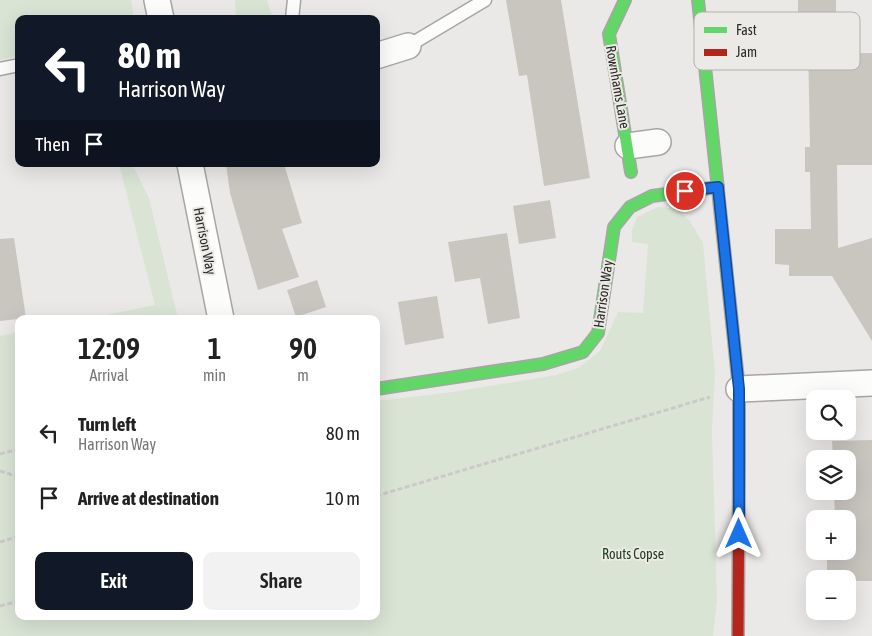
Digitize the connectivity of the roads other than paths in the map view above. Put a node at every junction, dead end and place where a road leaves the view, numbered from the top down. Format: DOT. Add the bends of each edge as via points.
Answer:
graph roads {
  1 [pos="157,0"];
  2 [pos="294,0"];
  3 [pos="485,0"];
  4 [pos="624,0"];
  5 [pos="160,15"];
  6 [pos="292,15"];
  7 [pos="408,46"];
  8 [pos="380,55"];
  9 [pos="15,66"];
  10 [pos="0,69"];
  11 [pos="705,70"];
  12 [pos="658,142"];
  13 [pos="628,146"];
  14 [pos="191,167"];
  15 [pos="631,172"];
  16 [pos="718,187"];
  17 [pos="220,315"];
  18 [pos="872,383"];
  19 [pos="380,388"];
  20 [pos="739,389"];
  21 [pos="738,636"];
  1 -- 5 [label="street"];
  2 -- 6 [label="lane"];
  3 -- 7 [label="lane"];
  4 -- 13 [label="street, Rownhams Lane" via="609,34"];
  7 -- 8 [label="street"];
  9 -- 10 [label="lane"];
  11 -- 16 [label="street"];
  12 -- 13 [label="street, Rownhams Lane"];
  13 -- 15 [label="street, Rownhams Lane"];
  14 -- 17 [label="street, Harrison Way"];
  16 -- 19 [label="street, Harrison Way" via="652,196 630,207 614,228 598,333 583,352 543,364"];
  16 -- 20 [label="street"];
  18 -- 20 [label="street"];
  20 -- 21 [label="street"];
}
